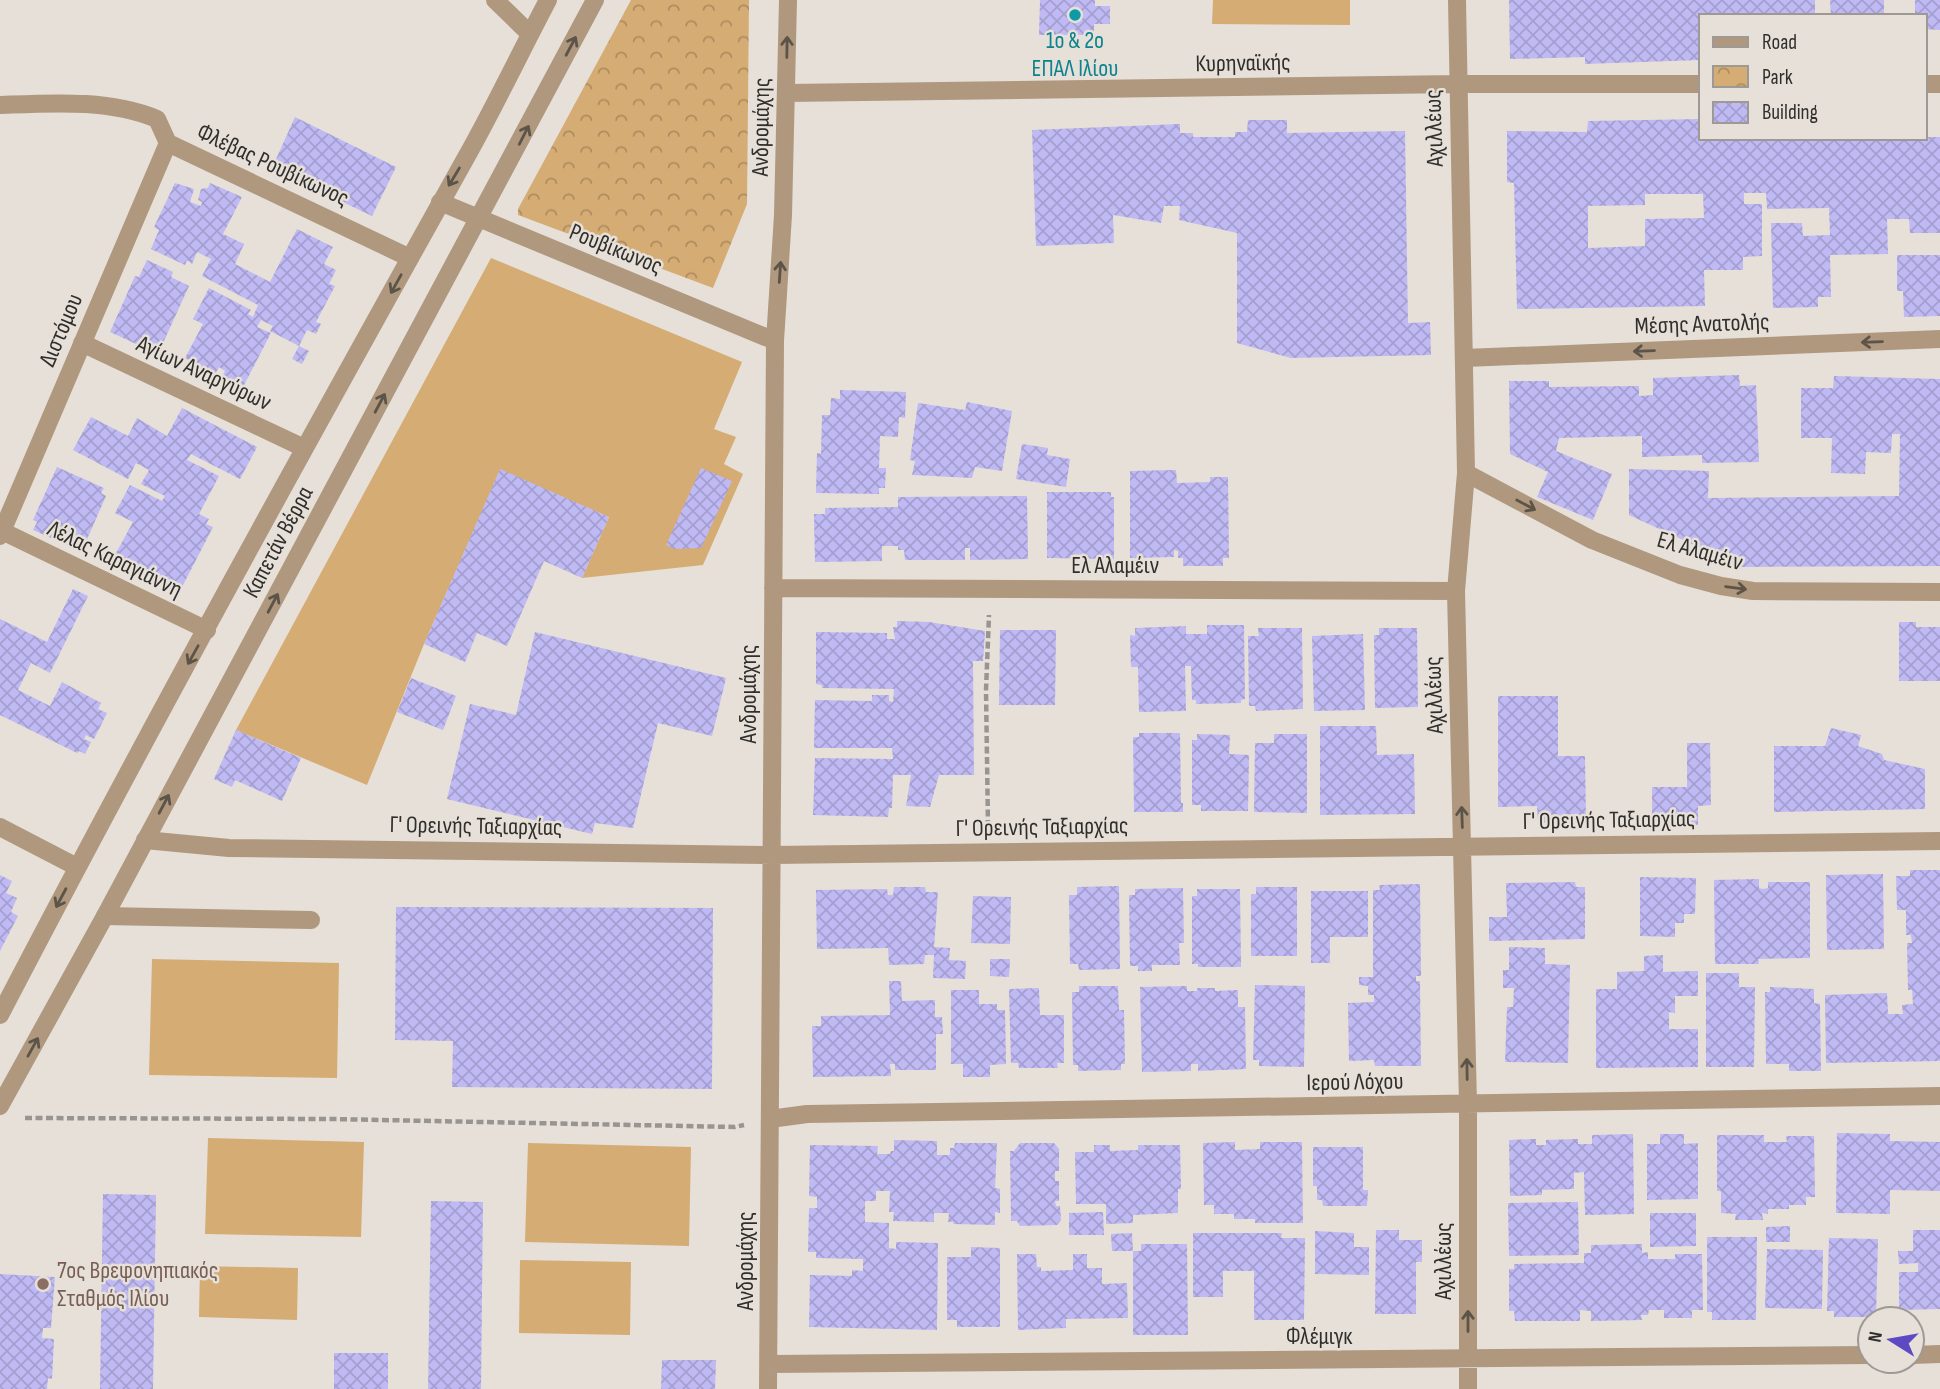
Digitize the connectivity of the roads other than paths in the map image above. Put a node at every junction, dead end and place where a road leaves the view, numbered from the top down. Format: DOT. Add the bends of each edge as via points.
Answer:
graph roads {
  1 [pos="495,0"];
  2 [pos="548,0"];
  3 [pos="595,0"];
  4 [pos="788,0"];
  5 [pos="1457,0"];
  6 [pos="530,34"];
  7 [pos="1457,84"];
  8 [pos="1699,84"];
  9 [pos="787,93"];
  10 [pos="0,104"];
  11 [pos="167,143"];
  12 [pos="439,202"];
  13 [pos="479,219"];
  14 [pos="410,258"];
  15 [pos="1940,339"];
  16 [pos="775,341"];
  17 [pos="82,343"];
  18 [pos="1465,358"];
  19 [pos="304,447"];
  20 [pos="1466,473"];
  21 [pos="1,534"];
  22 [pos="773,588"];
  23 [pos="1456,591"];
  24 [pos="1940,592"];
  25 [pos="206,631"];
  26 [pos="0,827"];
  27 [pos="145,840"];
  28 [pos="1940,841"];
  29 [pos="1463,846"];
  30 [pos="772,855"];
  31 [pos="77,867"];
  32 [pos="105,916"];
  33 [pos="311,920"];
  34 [pos="0,1015"];
  35 [pos="1940,1096"];
  36 [pos="1468,1104"];
  37 [pos="0,1107"];
  38 [pos="770,1119"];
  39 [pos="1856,1355"];
  40 [pos="1468,1359"];
  41 [pos="769,1364"];
  42 [pos="768,1389"];
  43 [pos="1468,1389"];
  1 -- 6 [label="street"];
  2 -- 6 [label="street, Καπετάν Βέρρα"];
  13 -- 3 [label="street, Καπετάν Βέρρα, one-way"];
  9 -- 4 [label="street, Ανδρομάχης, one-way"];
  5 -- 7 [label="street, Αχιλλέως"];
  6 -- 12 [label="street, Καπετάν Βέρρα, one-way"];
  7 -- 8 [label="street, Κυρηναϊκής"];
  7 -- 9 [label="street, Κυρηναϊκής"];
  7 -- 18 [label="street, Αχιλλέως"];
  16 -- 9 [label="street, Ανδρομάχης, one-way"];
  10 -- 11 [label="street, Φλέβας Ρουβίκωνος" via="61,103 135,110 158,119"];
  11 -- 14 [label="street, Φλέβας Ρουβίκωνος"];
  11 -- 17 [label="street, Διστόμου"];
  12 -- 13 [label="street, Ρουβίκωνος"];
  12 -- 14 [label="street, Καπετάν Βέρρα"];
  13 -- 16 [label="street, Ρουβίκωνος"];
  27 -- 13 [label="street, Καπετάν Βέρρα, one-way"];
  14 -- 19 [label="street, Καπετάν Βέρρα, one-way"];
  15 -- 18 [label="street, Μέσης Ανατολής, one-way"];
  16 -- 22 [label="street, Ανδρομάχης"];
  17 -- 19 [label="street, Αγίων Αναργύρων"];
  17 -- 21 [label="street, Διστόμου"];
  18 -- 20 [label="street, Αχιλλέως"];
  19 -- 25 [label="street, Καπετάν Βέρρα"];
  20 -- 23 [label="street, Αχιλλέως"];
  20 -- 24 [label="street, Ελ Αλαμέιν, one-way" via="1592,540 1721,586 1753,591"];
  21 -- 25 [label="street, Λέλας Καραγιάννη"];
  22 -- 23 [label="street, Ελ Αλαμέιν"];
  22 -- 30 [label="street, Ανδρομάχης"];
  29 -- 23 [label="street, Αχιλλέως, one-way"];
  25 -- 31 [label="street, Καπετάν Βέρρα, one-way"];
  26 -- 31 [label="street"];
  27 -- 30 [label="street, Γ' Ορεινής Ταξιαρχίας" via="229,848"];
  27 -- 32 [label="street, Καπετάν Βέρρα"];
  28 -- 29 [label="street, Γ' Ορεινής Ταξιαρχίας"];
  29 -- 30 [label="street, Γ' Ορεινής Ταξιαρχίας"];
  36 -- 29 [label="street, Αχιλλέως, one-way"];
  30 -- 38 [label="street, Ανδρομάχης"];
  31 -- 34 [label="street, Καπετάν Βέρρα, one-way"];
  32 -- 33 [label="street"];
  37 -- 32 [label="street, Καπετάν Βέρρα, one-way"];
  35 -- 36 [label="street, Ιερού Λόχου"];
  36 -- 38 [label="street, Ιερού Λόχου" via="807,1114"];
  40 -- 36 [label="street, Αχιλλέως, one-way"];
  38 -- 41 [label="street, Ανδρομάχης"];
  39 -- 40 [label="street, Φλέμιγκ"];
  40 -- 41 [label="street, Φλέμιγκ"];
  40 -- 43 [label="street, Αχιλλέως"];
  41 -- 42 [label="street, Ανδρομάχης"];
}
